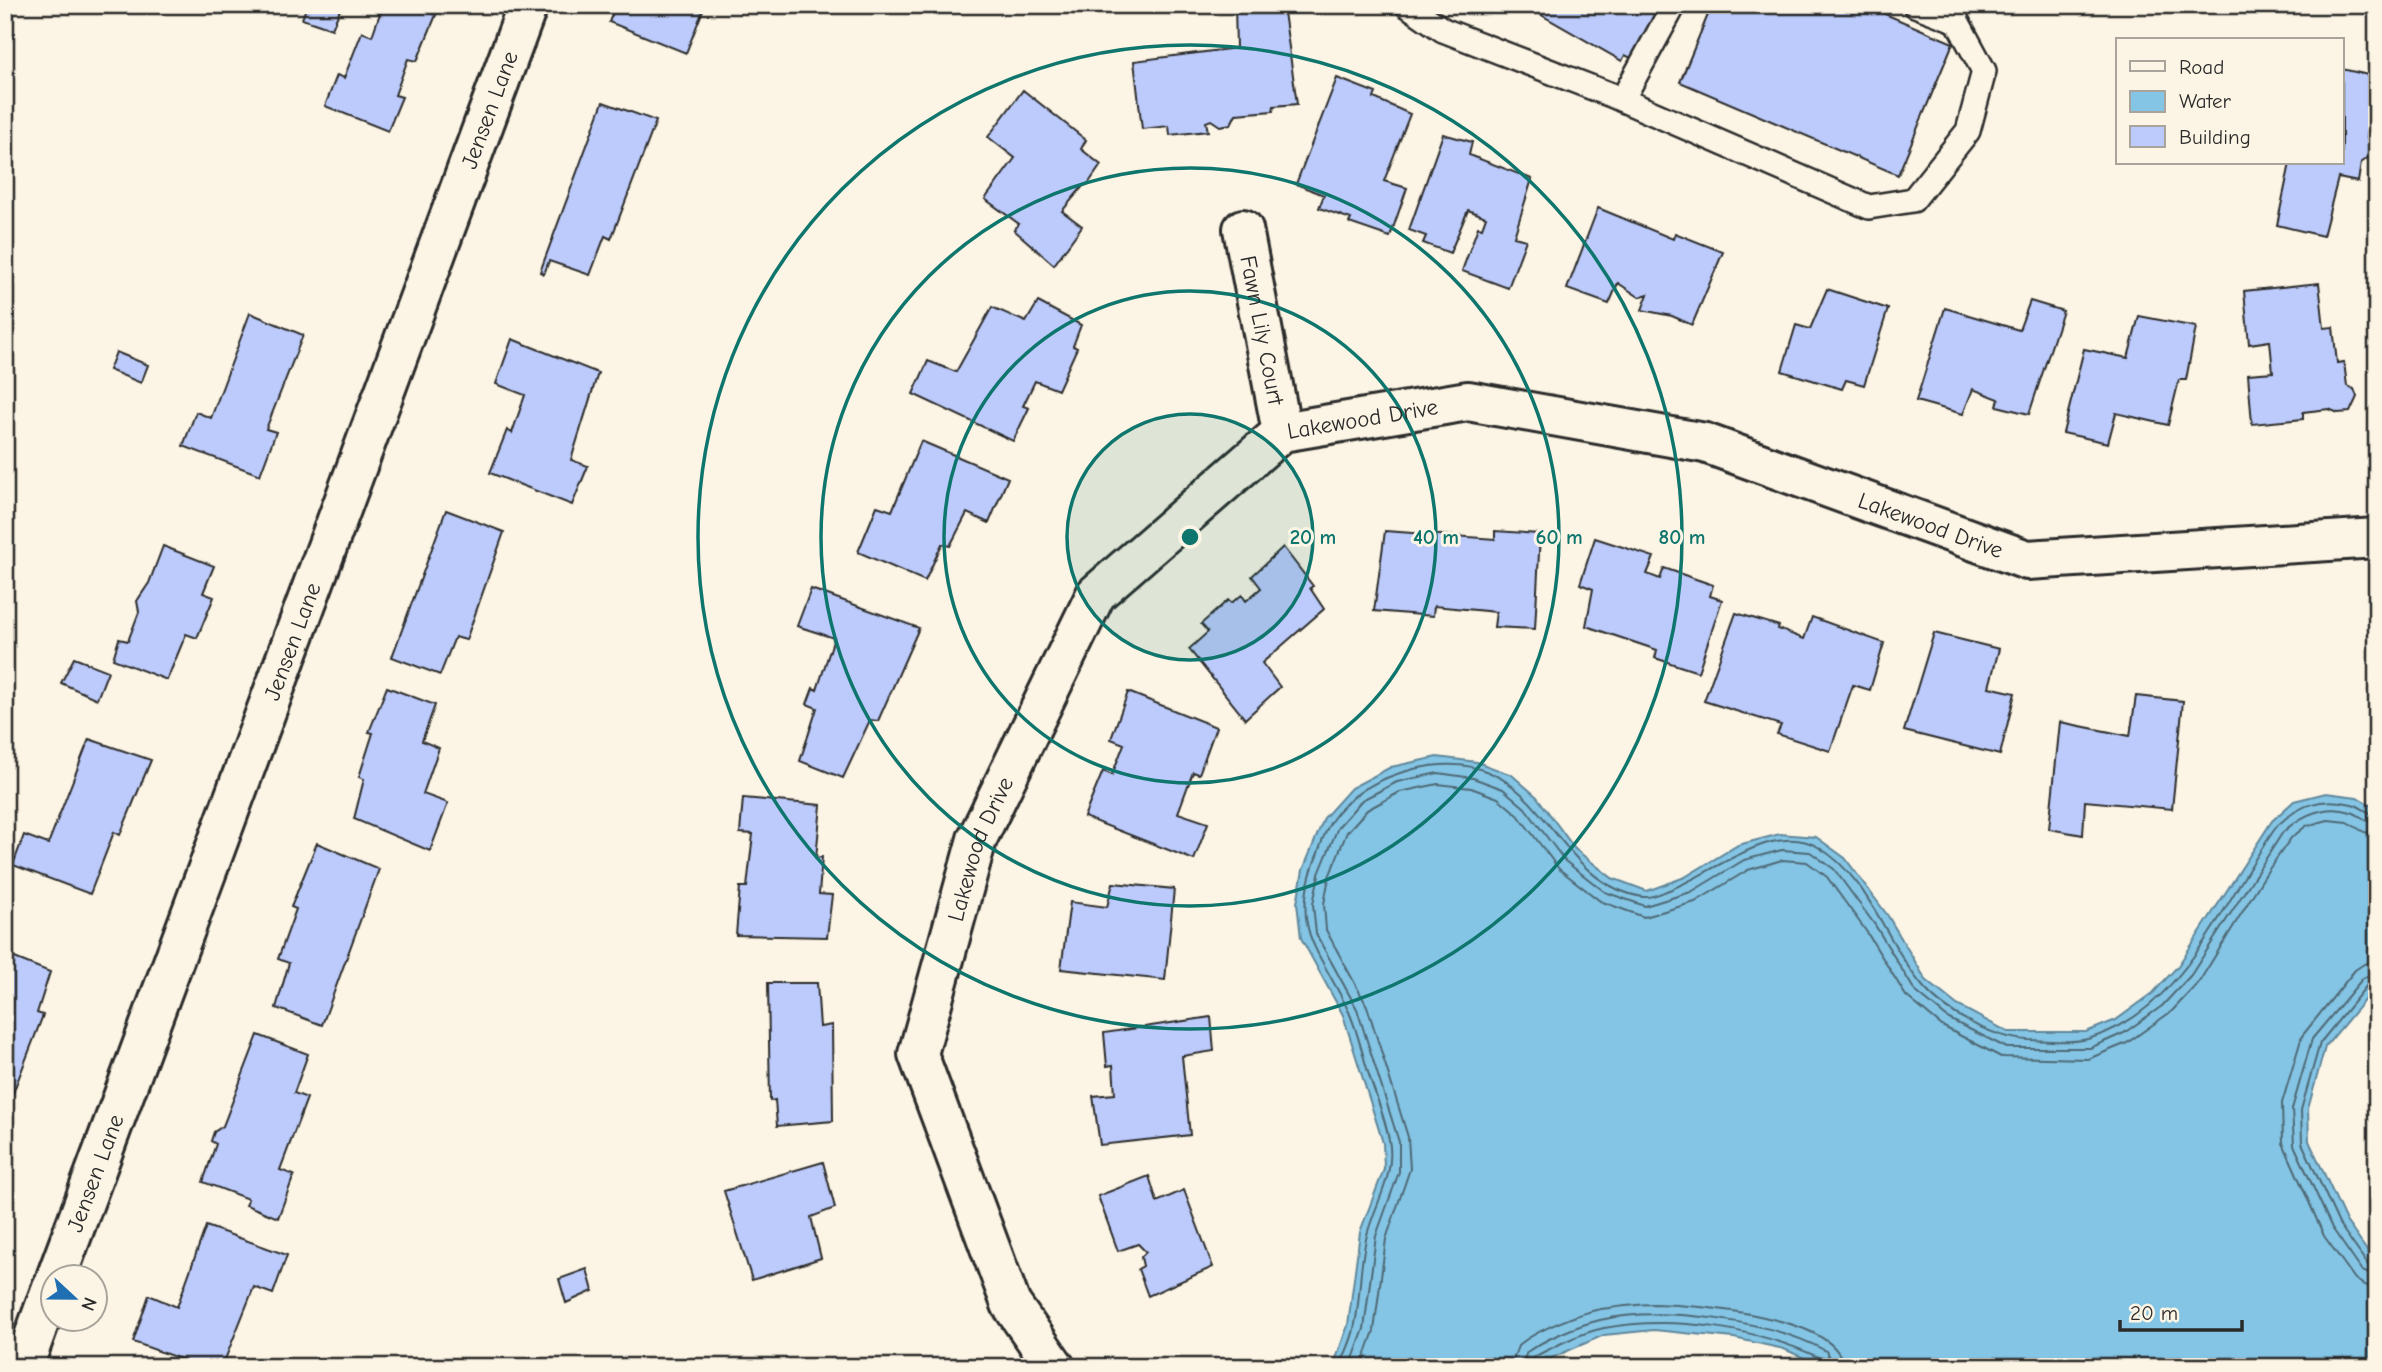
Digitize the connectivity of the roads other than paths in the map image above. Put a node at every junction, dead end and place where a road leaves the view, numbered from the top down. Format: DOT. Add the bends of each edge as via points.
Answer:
graph roads {
  1 [pos="528,5"];
  2 [pos="1407,5"];
  3 [pos="1674,5"];
  4 [pos="1915,5"];
  5 [pos="1622,100"];
  6 [pos="1243,229"];
  7 [pos="1282,432"];
  8 [pos="2377,538"];
  9 [pos="61,1264"];
  10 [pos="38,1326"];
  11 [pos="23,1367"];
  12 [pos="1055,1367"];
  1 -- 9 [label="street, Jensen Lane"];
  2 -- 5 [label="lane" via="1443,30"];
  3 -- 5 [label="lane"];
  4 -- 5 [label="lane" via="1957,21 1984,71 1968,131 1913,200 1869,207"];
  6 -- 7 [label="street, Fawn Lily Court"];
  7 -- 8 [label="street, Lakewood Drive" via="1468,401 1705,443 2027,560"];
  7 -- 12 [label="street, Lakewood Drive" via="1096,594 977,839 918,1054 1011,1304"];
  10 -- 11 [label="street"];
}
